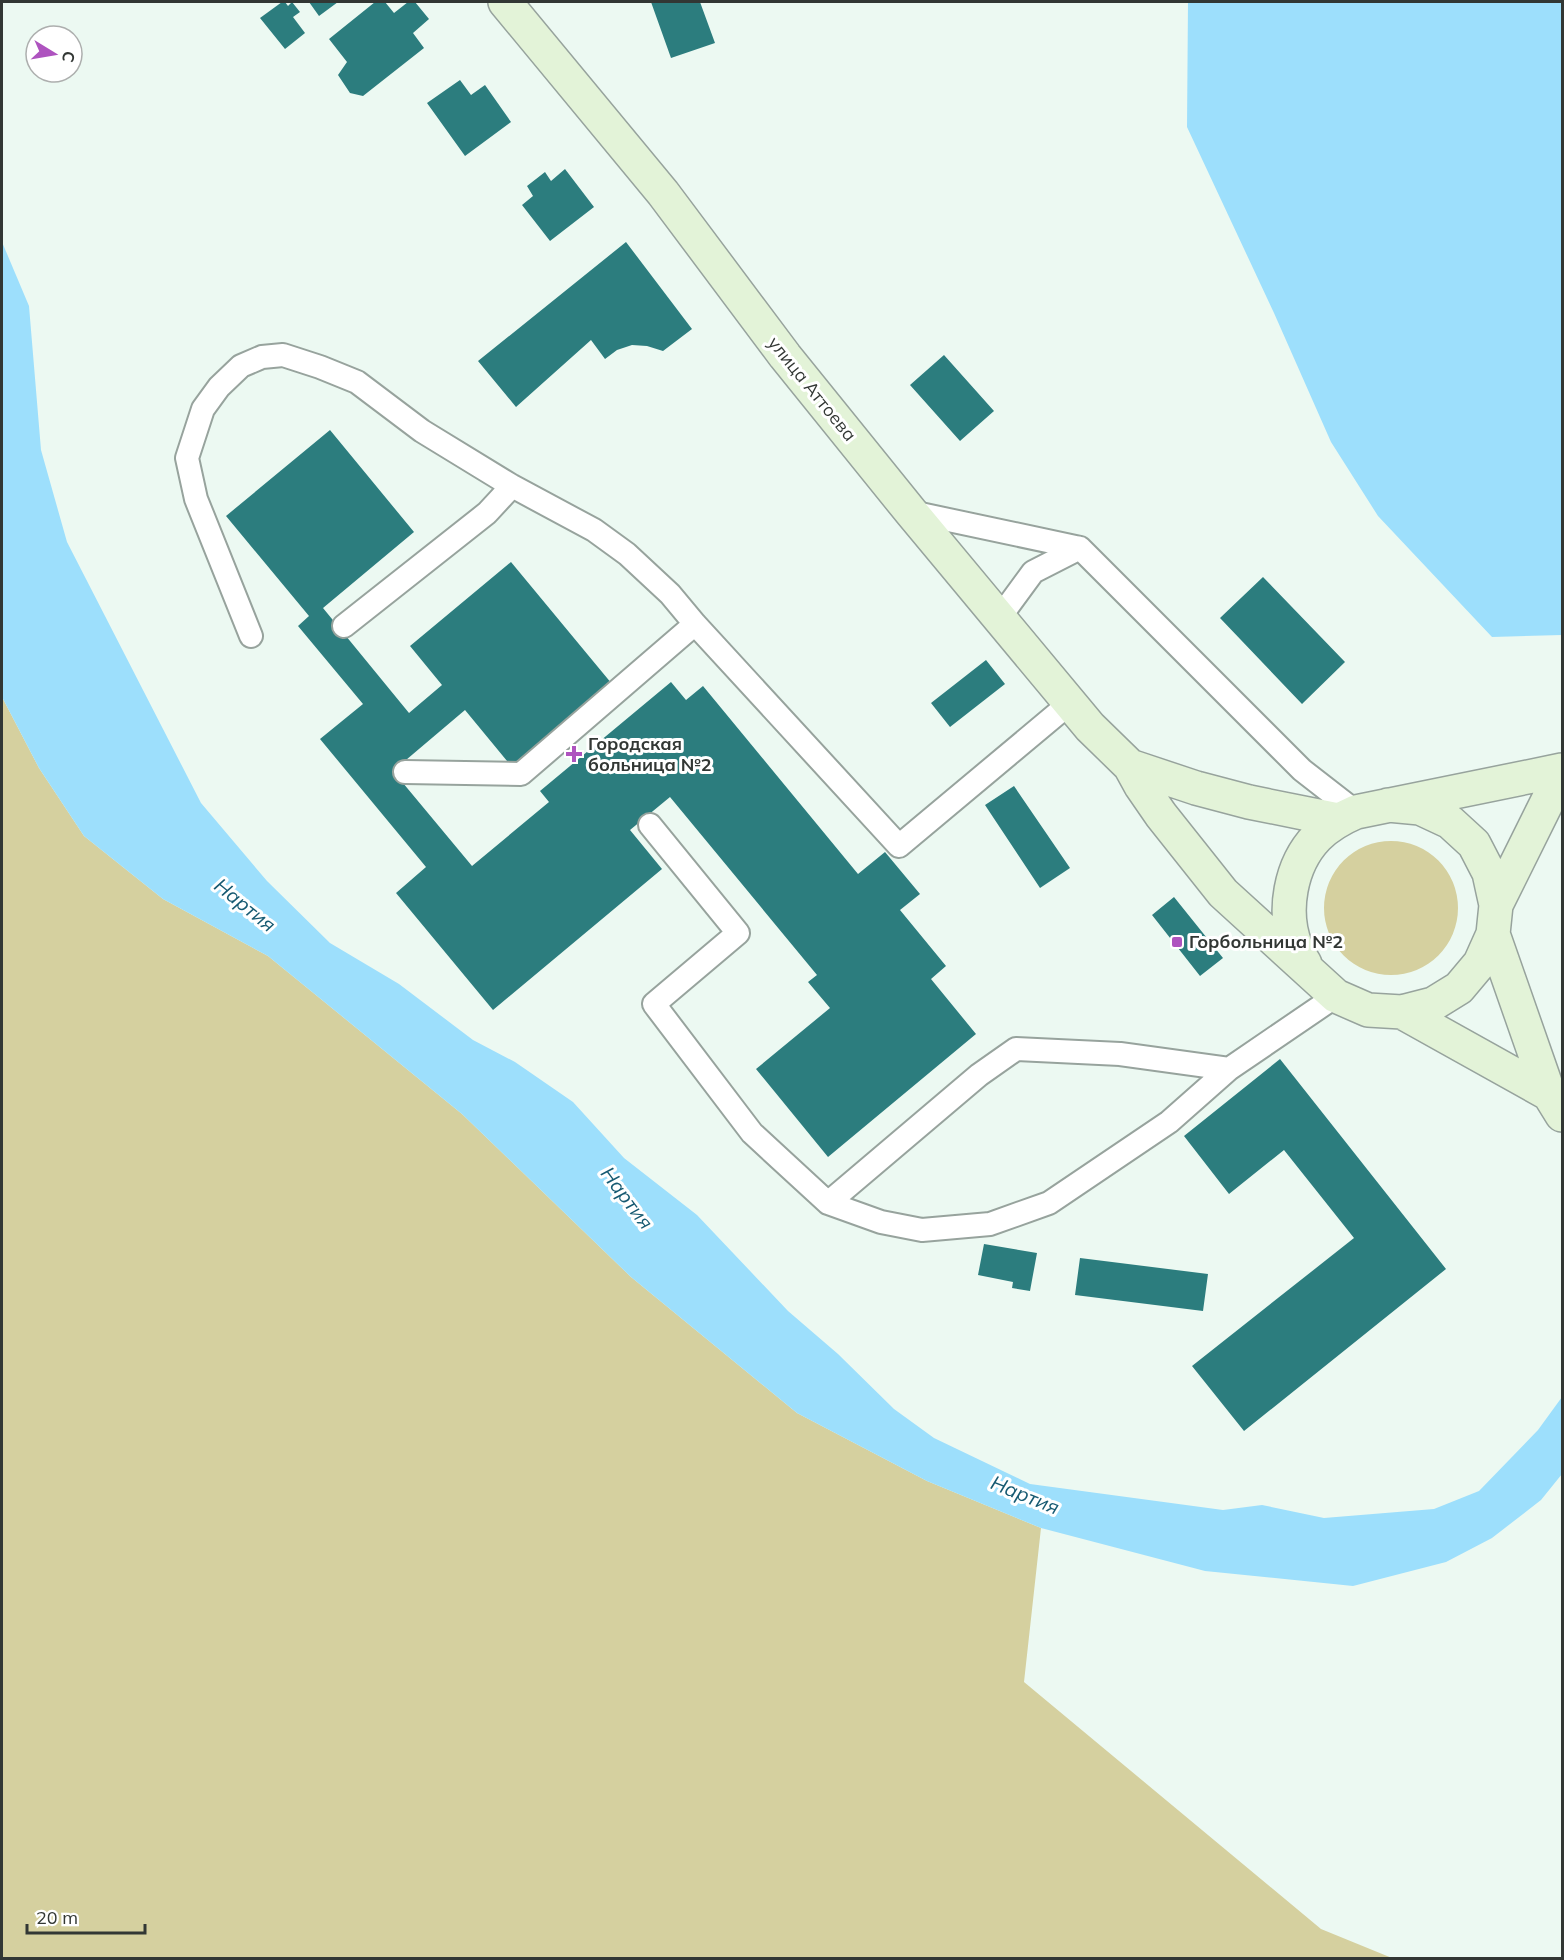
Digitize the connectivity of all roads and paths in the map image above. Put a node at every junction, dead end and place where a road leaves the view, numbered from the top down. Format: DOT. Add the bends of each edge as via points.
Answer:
graph roads {
  1 [pos="505,2"];
  2 [pos="512,486"];
  3 [pos="911,512"];
  4 [pos="1080,548"];
  5 [pos="1000,617"];
  6 [pos="695,624"];
  7 [pos="344,626"];
  8 [pos="251,636"];
  9 [pos="1070,703"];
  10 [pos="1130,766"];
  11 [pos="1563,771"];
  12 [pos="405,772"];
  13 [pos="1388,805"];
  14 [pos="1347,816"];
  15 [pos="650,825"];
  16 [pos="1494,920"];
  17 [pos="1310,972"];
  18 [pos="1336,996"];
  19 [pos="1402,1012"];
  20 [pos="1229,1069"];
  21 [pos="1556,1104"];
  22 [pos="828,1203"];
  1 -- 3 [label="street, улица Аттоева" via="663,193 785,356"];
  2 -- 6 [label="lane" via="594,530 627,554"];
  2 -- 7 [label="lane" via="486,513"];
  2 -- 8 [label="lane" via="422,431 357,382 283,355 262,357 241,366 202,409 187,458 196,499"];
  3 -- 4 [label="lane"];
  3 -- 5 [label="street, улица Аттоева"];
  4 -- 5 [label="lane" via="1033,572"];
  4 -- 14 [label="lane"];
  5 -- 9 [label="street, улица Аттоева"];
  6 -- 9 [label="lane" via="899,846"];
  6 -- 12 [label="lane" via="521,774"];
  9 -- 10 [label="street, улица Аттоева"];
  10 -- 14 [label="street" via="1249,801"];
  10 -- 17 [label="street" via="1161,815 1223,893"];
  11 -- 13 [label="street"];
  11 -- 16 [label="street"];
  13 -- 14 [label="street"];
  13 -- 16 [label="street" via="1420,808 1450,822 1474,844 1489,873"];
  14 -- 17 [label="street" via="1316,838 1300,863 1290,890 1289,919 1296,947"];
  15 -- 22 [label="lane" via="738,933 654,1004 752,1133"];
  16 -- 19 [label="street" via="1480,963 1460,988 1433,1004"];
  16 -- 21 [label="street"];
  17 -- 18 [label="street"];
  18 -- 19 [label="street" via="1368,1010"];
  18 -- 20 [label="lane"];
  19 -- 21 [label="street"];
  20 -- 22 [label="lane" via="1169,1122 1049,1203 990,1224 922,1230 881,1222"];
  20 -- 22 [label="lane" via="1120,1054 1016,1049 979,1075"];
}
